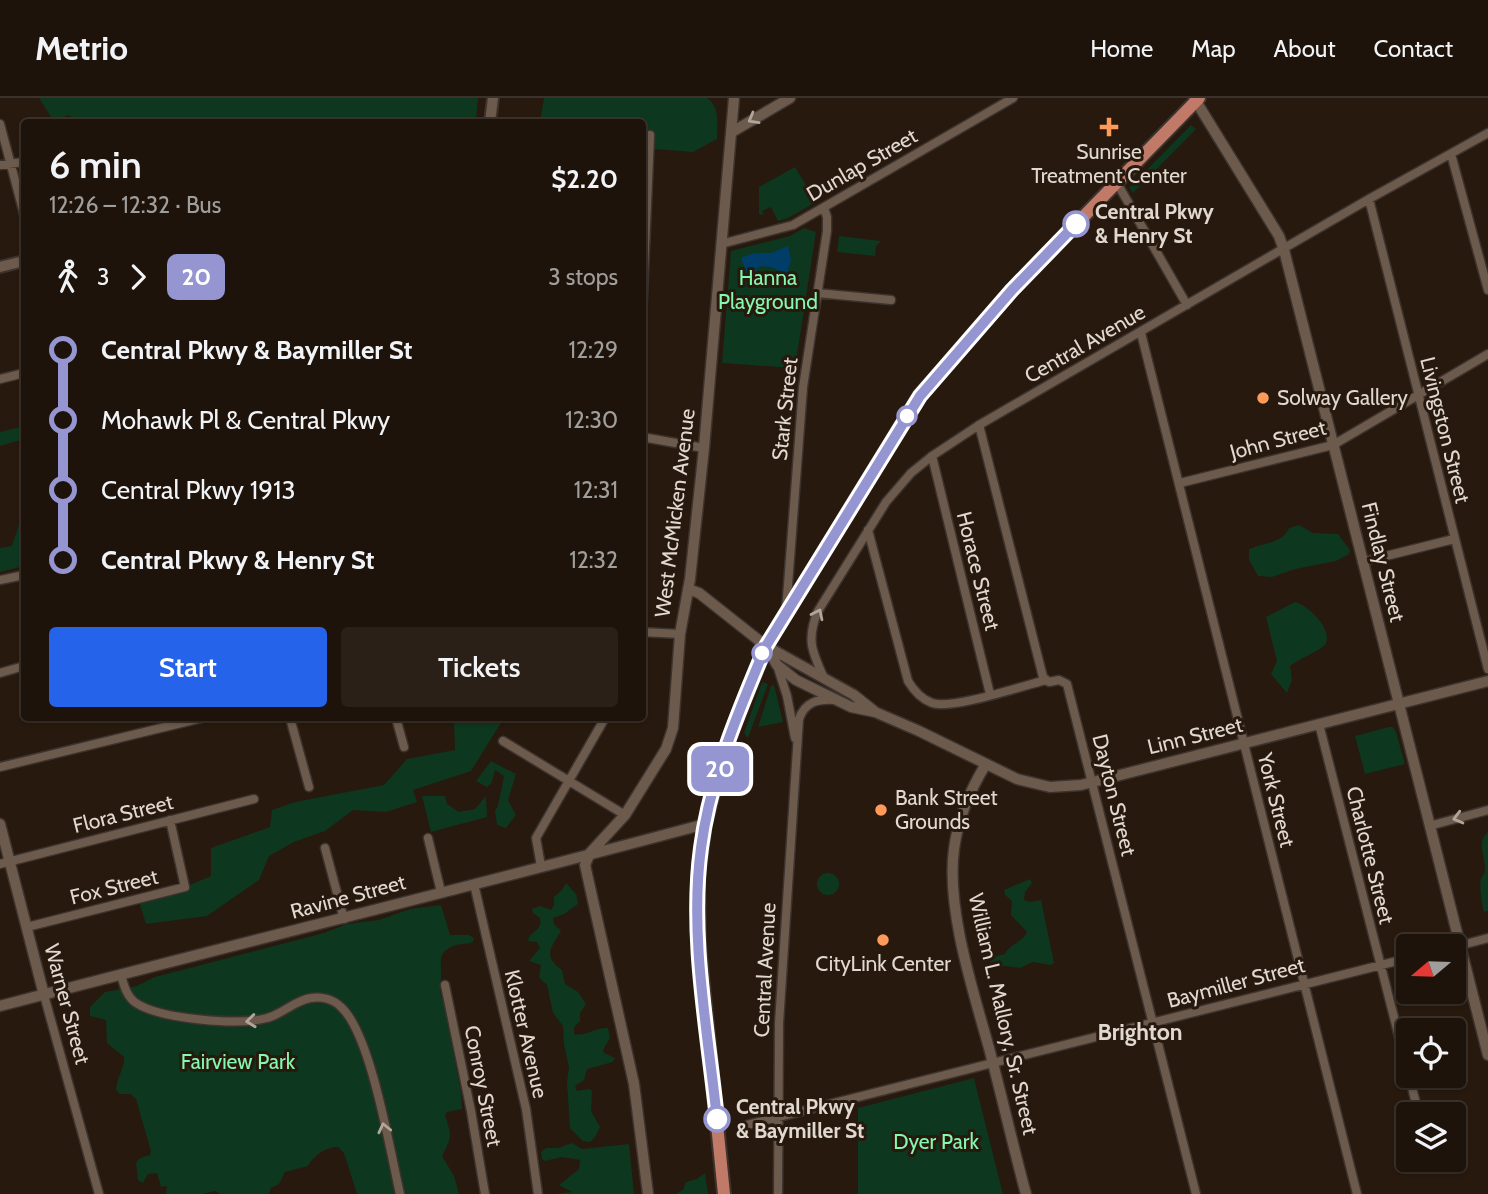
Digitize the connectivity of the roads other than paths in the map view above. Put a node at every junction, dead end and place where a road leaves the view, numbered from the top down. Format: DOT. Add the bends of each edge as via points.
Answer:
graph roads {
  1 [pos="493,98"];
  2 [pos="734,98"];
  3 [pos="790,98"];
  4 [pos="1013,98"];
  5 [pos="1196,99"];
  6 [pos="1001,101"];
  7 [pos="490,119"];
  8 [pos="0,124"];
  9 [pos="732,132"];
  10 [pos="1488,133"];
  11 [pos="650,135"];
  12 [pos="1451,155"];
  13 [pos="21,162"];
  14 [pos="11,163"];
  15 [pos="0,165"];
  16 [pos="1116,183"];
  17 [pos="1368,199"];
  18 [pos="21,202"];
  19 [pos="824,208"];
  20 [pos="646,226"];
  21 [pos="721,244"];
  22 [pos="1284,250"];
  23 [pos="21,262"];
  24 [pos="0,267"];
  25 [pos="1488,290"];
  26 [pos="817,293"];
  27 [pos="891,300"];
  28 [pos="1187,305"];
  29 [pos="1140,333"];
  30 [pos="1488,354"];
  31 [pos="21,374"];
  32 [pos="0,379"];
  33 [pos="1418,396"];
  34 [pos="979,425"];
  35 [pos="646,438"];
  36 [pos="1333,445"];
  37 [pos="704,448"];
  38 [pos="932,456"];
  39 [pos="1180,483"];
  40 [pos="868,530"];
  41 [pos="1454,538"];
  42 [pos="1362,562"];
  43 [pos="21,576"];
  44 [pos="0,580"];
  45 [pos="688,589"];
  46 [pos="786,615"];
  47 [pos="646,632"];
  48 [pos="680,634"];
  49 [pos="766,646"];
  50 [pos="777,665"];
  51 [pos="21,667"];
  52 [pos="1488,669"];
  53 [pos="0,673"];
  54 [pos="824,678"];
  55 [pos="1046,680"];
  56 [pos="1488,681"];
  57 [pos="990,694"];
  58 [pos="837,700"];
  59 [pos="1400,704"];
  60 [pos="875,712"];
  61 [pos="190,721"];
  62 [pos="291,721"];
  63 [pos="397,721"];
  64 [pos="604,721"];
  65 [pos="1319,724"];
  66 [pos="503,741"];
  67 [pos="1244,743"];
  68 [pos="404,747"];
  69 [pos="796,747"];
  70 [pos="986,764"];
  71 [pos="0,767"];
  72 [pos="568,780"];
  73 [pos="1093,782"];
  74 [pos="309,787"];
  75 [pos="254,799"];
  76 [pos="1488,810"];
  77 [pos="625,815"];
  78 [pos="170,821"];
  79 [pos="0,824"];
  80 [pos="705,824"];
  81 [pos="1429,826"];
  82 [pos="428,838"];
  83 [pos="325,848"];
  84 [pos="590,853"];
  85 [pos="5,862"];
  86 [pos="541,866"];
  87 [pos="474,884"];
  88 [pos="441,892"];
  89 [pos="344,919"];
  90 [pos="27,927"];
  91 [pos="1454,934"];
  92 [pos="1488,938"];
  93 [pos="1466,944"];
  94 [pos="1396,961"];
  95 [pos="1380,965"];
  96 [pos="121,975"];
  97 [pos="1466,978"];
  98 [pos="1304,984"];
  99 [pos="445,985"];
  100 [pos="44,995"];
  101 [pos="0,1006"];
  102 [pos="1153,1023"];
  103 [pos="1396,1026"];
  104 [pos="1488,1055"];
  105 [pos="993,1064"];
  106 [pos="778,1118"];
  107 [pos="747,1125"];
  108 [pos="99,1194"];
  109 [pos="400,1194"];
  110 [pos="485,1194"];
  111 [pos="538,1194"];
  112 [pos="648,1194"];
  113 [pos="724,1194"];
  114 [pos="778,1194"];
  115 [pos="1026,1194"];
  116 [pos="1196,1194"];
  117 [pos="1357,1194"];
  1 -- 7 [label="main road"];
  2 -- 9 [label="street, West McMicken Avenue"];
  3 -- 9 [label="street, one-way"];
  4 -- 6 [label="street, Dunlap Street"];
  5 -- 16 [label="main road"];
  5 -- 22 [label="street, Findlay Street"];
  6 -- 19 [label="street, Dunlap Street"];
  8 -- 14 [label="street"];
  9 -- 21 [label="street, West McMicken Avenue"];
  10 -- 12 [label="street, Central Avenue"];
  11 -- 20 [label="street"];
  12 -- 17 [label="street, Central Avenue"];
  12 -- 25 [label="street"];
  13 -- 14 [label="street"];
  14 -- 15 [label="street"];
  14 -- 18 [label="street"];
  16 -- 28 [label="street"];
  16 -- 46 [label="main road" via="1012,290 920,396"];
  17 -- 22 [label="street, Central Avenue"];
  17 -- 33 [label="street, Livingston Street"];
  19 -- 21 [label="street, Dunlap Street" via="780,230"];
  19 -- 26 [label="street, Stark Street" via="827,231"];
  21 -- 37 [label="street, West McMicken Avenue"];
  22 -- 28 [label="street, Central Avenue"];
  22 -- 36 [label="street, Findlay Street"];
  23 -- 24 [label="main road"];
  26 -- 27 [label="street"];
  26 -- 46 [label="street, Stark Street" via="803,387"];
  28 -- 29 [label="street, Central Avenue"];
  29 -- 34 [label="street, Central Avenue"];
  29 -- 39 [label="street, York Street"];
  30 -- 33 [label="street, John Street"];
  31 -- 32 [label="street"];
  33 -- 36 [label="street, John Street"];
  33 -- 41 [label="street, Livingston Street"];
  34 -- 38 [label="street, Central Avenue"];
  34 -- 55 [label="street"];
  35 -- 37 [label="street"];
  36 -- 39 [label="street, John Street"];
  36 -- 42 [label="street, Findlay Street"];
  37 -- 45 [label="street, West McMicken Avenue"];
  38 -- 40 [label="street, Central Avenue" via="899,485"];
  38 -- 57 [label="street, Horace Street"];
  39 -- 67 [label="street, York Street"];
  54 -- 40 [label="street, Central Avenue, one-way" via="812,652 811,630"];
  40 -- 57 [label="street" via="912,688 925,700 940,705"];
  41 -- 42 [label="street"];
  41 -- 52 [label="street, Livingston Street"];
  42 -- 59 [label="street, Findlay Street"];
  43 -- 44 [label="street"];
  45 -- 48 [label="street, West McMicken Avenue"];
  45 -- 49 [label="street"];
  46 -- 49 [label="main road"];
  47 -- 48 [label="street"];
  48 -- 77 [label="street, West McMicken Avenue" via="670,739"];
  49 -- 50 [label="street"];
  49 -- 54 [label="street"];
  49 -- 80 [label="main road" via="731,733"];
  50 -- 58 [label="street"];
  50 -- 69 [label="street, Central Avenue"];
  51 -- 53 [label="street"];
  54 -- 60 [label="street"];
  55 -- 57 [label="street"];
  55 -- 73 [label="street, Dayton Street" via="1068,684"];
  56 -- 59 [label="street, Linn Street"];
  58 -- 60 [label="street"];
  58 -- 69 [label="street, Central Avenue" via="814,701 802,710"];
  59 -- 65 [label="street, Linn Street"];
  59 -- 81 [label="street, Findlay Street"];
  60 -- 70 [label="street, Linn Street"];
  61 -- 71 [label="street"];
  62 -- 74 [label="street"];
  63 -- 68 [label="street"];
  64 -- 72 [label="street"];
  65 -- 67 [label="street, Linn Street"];
  65 -- 95 [label="street, Charlotte Street"];
  66 -- 72 [label="street"];
  67 -- 73 [label="street, Linn Street"];
  67 -- 98 [label="street, York Street"];
  69 -- 106 [label="street, Central Avenue" via="779,1023"];
  70 -- 73 [label="street, Linn Street" via="1033,785"];
  70 -- 105 [label="street, William L. Mallory, Sr. Street" via="957,831 954,885 960,931"];
  72 -- 77 [label="street"];
  72 -- 86 [label="street" via="536,838"];
  73 -- 102 [label="street, Dayton Street"];
  75 -- 78 [label="street, Flora Street"];
  76 -- 81 [label="street, one-way"];
  77 -- 84 [label="street, West McMicken Avenue"];
  78 -- 85 [label="street, Flora Street"];
  78 -- 90 [label="street, Fox Street" via="185,887"];
  79 -- 85 [label="street, Warner Street"];
  80 -- 84 [label="street, Ravine Street"];
  80 -- 113 [label="main road" via="697,927"];
  81 -- 91 [label="street, Findlay Street"];
  82 -- 88 [label="street"];
  83 -- 89 [label="street"];
  84 -- 86 [label="street, Ravine Street"];
  84 -- 112 [label="street" via="585,865 634,1084"];
  85 -- 90 [label="street, Warner Street"];
  86 -- 87 [label="street, Ravine Street"];
  87 -- 88 [label="street, Ravine Street"];
  87 -- 111 [label="street, Klotter Avenue" via="526,1109"];
  88 -- 89 [label="street, Ravine Street"];
  89 -- 96 [label="street, Ravine Street"];
  90 -- 100 [label="street, Warner Street"];
  92 -- 93 [label="street"];
  94 -- 95 [label="street, Baymiller Street"];
  95 -- 98 [label="street, Baymiller Street"];
  95 -- 103 [label="street, Charlotte Street"];
  96 -- 100 [label="street, Ravine Street"];
  109 -- 96 [label="street, one-way" via="366,1055 350,1019 337,1003 315,997 271,1018 209,1020 138,1004 128,994"];
  97 -- 104 [label="street, Findlay Street"];
  98 -- 102 [label="street, Baymiller Street"];
  98 -- 117 [label="street, York Street"];
  99 -- 110 [label="street, Conroy Street"];
  100 -- 101 [label="street, Ravine Street"];
  100 -- 108 [label="street, Warner Street"];
  102 -- 105 [label="street, Baymiller Street"];
  102 -- 116 [label="street, Dayton Street"];
  105 -- 106 [label="street, Baymiller Street"];
  105 -- 115 [label="street, William L. Mallory, Sr. Street"];
  106 -- 107 [label="street, Baymiller Street"];
  106 -- 114 [label="street, Central Avenue"];
}
